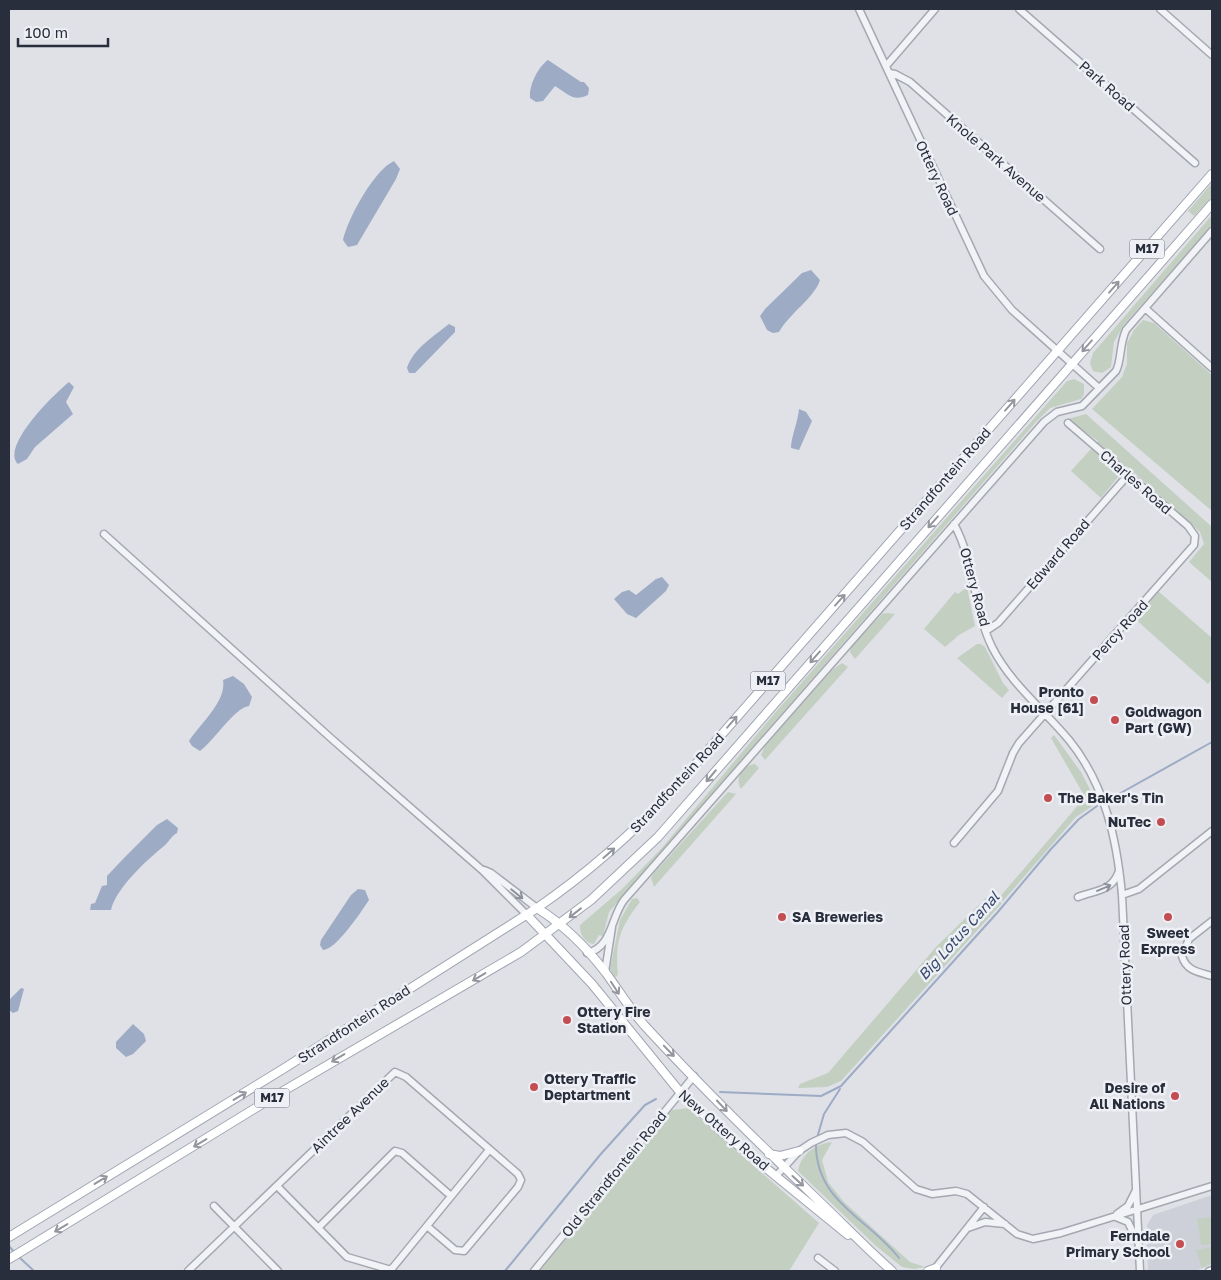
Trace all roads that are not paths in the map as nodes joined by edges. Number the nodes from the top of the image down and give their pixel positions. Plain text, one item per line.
1 (859, 9) edge
2 (935, 9) edge
3 (1019, 9) edge
4 (1160, 9) edge
5 (1212, 55) edge
6 (886, 66) junction
7 (889, 73) junction
8 (1195, 163) dead end
9 (1212, 174) edge
10 (1212, 204) edge
11 (1212, 231) edge
12 (1100, 249) dead end
13 (1145, 308) junction
14 (1057, 350) junction
15 (1071, 363) junction
16 (1212, 368) edge
17 (1100, 388) junction
18 (1068, 423) dead end
19 (1128, 475) junction
20 (954, 524) junction
21 (104, 534) dead end
22 (1194, 545) joint
23 (986, 631) junction
24 (1045, 714) junction
25 (1212, 831) edge
26 (954, 842) dead end
27 (1120, 867) junction
28 (482, 870) junction
29 (1122, 895) junction
30 (1078, 897) dead end
31 (538, 908) junction
32 (527, 915) junction
33 (1212, 921) edge
34 (562, 924) junction
35 (612, 924) junction
36 (546, 935) junction
37 (587, 953) junction
38 (605, 972) junction
39 (1212, 976) edge
40 (694, 1076) junction
41 (680, 1092) junction
42 (488, 1150) junction
43 (799, 1151) junction
44 (769, 1154) junction
45 (783, 1168) junction
46 (776, 1176) junction
47 (277, 1186) junction
48 (1212, 1186) edge
49 (1136, 1190) junction
50 (451, 1196) junction
51 (214, 1206) dead end
52 (984, 1207) junction
53 (1138, 1208) junction
54 (1114, 1217) junction
55 (1006, 1224) junction
56 (235, 1226) junction
57 (427, 1226) junction
58 (319, 1227) junction
59 (968, 1228) junction
60 (12, 1235) edge
61 (857, 1241) junction
62 (1140, 1247) junction
63 (818, 1258) dead end
64 (9, 1259) edge
65 (892, 1270) edge
66 (933, 1270) edge
67 (1212, 1270) edge
68 (188, 1271) edge
69 (278, 1271) edge
70 (390, 1271) edge
71 (534, 1271) edge
72 (835, 1271) edge
73 (1140, 1271) edge
74 (1209, 1271) edge

1 - 6 street, Ottery Road
2 - 6 street
3 - 8 street, Park Road
4 - 5 street
6 - 7 street, Ottery Road
7 - 12 street, Knole Park Avenue
7 - 14 street, Ottery Road
14 -> 9 main road, Strandfontein Road / M17
10 -> 15 main road, Strandfontein Road / M17
11 - 13 street
13 - 16 street
13 - 17 street
14 - 15 street, Ottery Road
31 -> 14 main road, Strandfontein Road / M17
15 - 17 street, Ottery Road
15 -> 34 main road, Strandfontein Road / M17
17 - 20 street
18 - 19 street, Charles Road
19 - 22 street, Charles Road
19 - 23 street, Edward Road
20 - 23 street, Ottery Road
20 - 35 street
21 - 28 street
22 - 24 street, Percy Road
23 - 24 street, Ottery Road
24 - 26 street, Percy Road
24 - 27 street, Ottery Road
25 - 29 street
27 - 29 street, Ottery Road
30 -> 27 street
28 -> 31 street
28 - 32 street
29 - 49 street, Ottery Road
31 - 32 main road, Strandfontein Road / M17
31 - 34 main road, New Ottery Road
32 - 36 main road, New Ottery Road
60 -> 32 main road, Strandfontein Road / M17
33 - 39 street
34 - 36 main road, Strandfontein Road / M17
34 - 37 main road, New Ottery Road
35 - 37 street
35 - 38 street
36 - 41 main road, New Ottery Road
36 -> 64 main road, Strandfontein Road / M17
37 - 38 main road, New Ottery Road
38 -> 40 main road, New Ottery Road
40 - 41 street, Old Strandfontein Road
40 -> 44 main road, New Ottery Road
41 - 46 main road, New Ottery Road
41 - 71 street, Old Strandfontein Road
42 - 47 street, Aintree Avenue
42 - 50 street
42 - 57 street
43 - 44 main road
43 - 45 street
43 - 52 street
44 - 45 main road, New Ottery Road
45 - 46 street
45 -> 61 main road, New Ottery Road
46 - 61 main road, New Ottery Road
47 - 56 street, Aintree Avenue
47 - 58 street
48 - 53 street
49 - 53 street, Ottery Road
49 - 54 street
50 - 57 street
50 - 58 street
51 - 56 street
52 - 55 street
52 - 59 street
53 - 54 street
53 - 62 street, Ottery Road
54 - 55 street
54 - 62 street
55 - 59 street
56 - 68 street, Aintree Avenue
56 - 69 street
57 - 70 street
58 - 70 street
59 - 66 street
61 - 65 main road, New Ottery Road
62 - 73 street, Ottery Road
63 - 72 street
67 - 74 street

